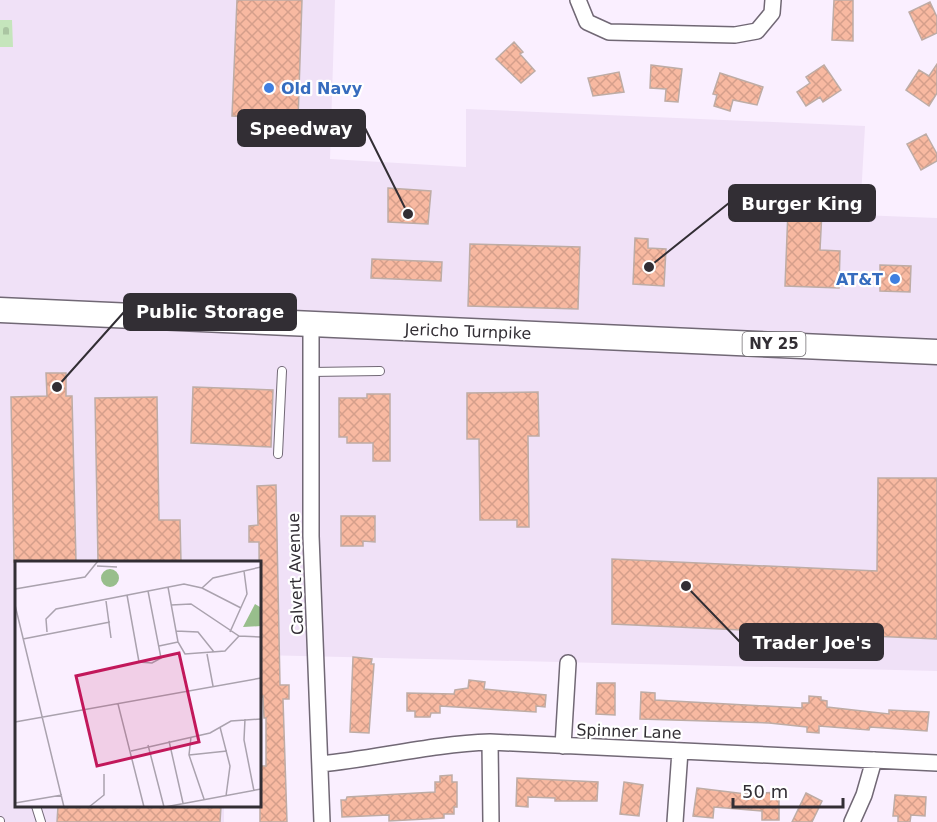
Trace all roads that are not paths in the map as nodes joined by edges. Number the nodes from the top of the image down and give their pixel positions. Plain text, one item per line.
1 (578, 0) edge
2 (773, 0) edge
3 (0, 310) edge
4 (311, 325) junction
5 (937, 352) edge
6 (282, 371) dead end
7 (380, 371) dead end
8 (310, 372) junction
9 (278, 454) dead end
10 (568, 663) dead end
11 (490, 742) junction
12 (563, 746) junction
13 (680, 751) junction
14 (874, 760) junction
15 (937, 763) edge
16 (321, 764) junction
17 (36, 807) edge
18 (41, 822) edge
19 (322, 822) edge
20 (491, 822) edge
21 (675, 822) edge
22 (852, 822) edge

1 - 2 street
3 - 4 main road, Jericho Turnpike / NY 25
4 - 5 main road, Jericho Turnpike / NY 25
4 - 8 street, Calvert Avenue
6 - 9 lane
7 - 8 lane
8 - 16 street, Calvert Avenue
10 - 12 street
11 - 12 street, Spinner Lane
11 - 16 street, Spinner Lane
11 - 20 street
12 - 13 street, Spinner Lane
13 - 14 street, Spinner Lane
13 - 21 street
14 - 15 street, Spinner Lane
14 - 22 street
16 - 19 street, Calvert Avenue
17 - 18 lane

